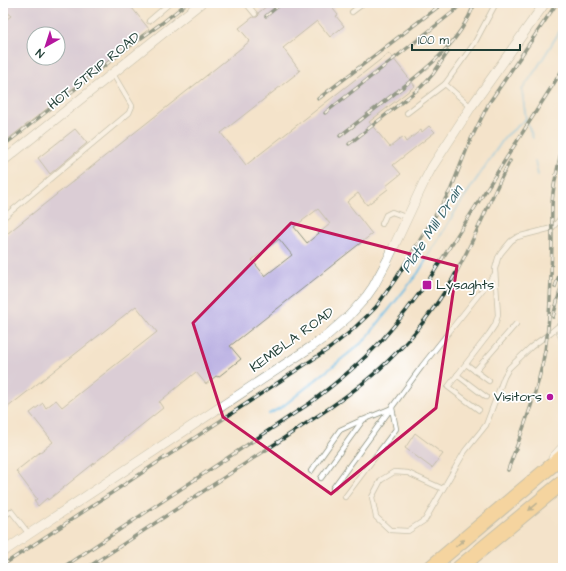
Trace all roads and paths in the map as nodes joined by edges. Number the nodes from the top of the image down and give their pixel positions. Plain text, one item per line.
1 (170, 3) edge
2 (201, 3) edge
3 (246, 3) edge
4 (364, 3) edge
5 (496, 3) edge
6 (545, 3) edge
7 (352, 12) dead end
8 (255, 14) dead end
9 (149, 21) dead end
10 (113, 74) junction
11 (445, 84) junction
12 (471, 108) junction
13 (407, 113) dead end
14 (3, 161) edge
15 (563, 211) edge
16 (3, 218) edge
17 (408, 218) junction
18 (382, 224) dead end
19 (494, 274) junction
20 (563, 322) edge
21 (516, 324) dead end
22 (563, 337) edge
23 (466, 364) junction
24 (475, 371) junction
25 (457, 375) junction
26 (488, 381) dead end
27 (486, 397) dead end
28 (392, 408) junction
29 (479, 410) dead end
30 (363, 420) junction
31 (563, 447) edge
32 (563, 456) edge
33 (310, 471) dead end
34 (321, 478) dead end
35 (563, 482) edge
36 (531, 483) junction
37 (332, 488) dead end
38 (443, 489) junction
39 (345, 497) dead end
40 (3, 517) edge
41 (29, 534) junction
42 (3, 552) edge
43 (430, 568) edge
44 (459, 568) edge

1 - 9 lane
2 - 10 street, HOT STRIP ROAD
3 - 8 lane
4 - 7 lane
5 - 11 lane
6 - 12 street, KEMBLA ROAD
10 - 14 street, HOT STRIP ROAD
10 - 16 lane
11 - 12 lane
11 - 13 lane
12 - 17 street, KEMBLA ROAD
15 - 19 lane
17 - 18 lane
17 - 41 street, KEMBLA ROAD
19 - 23 lane
19 - 28 lane
20 - 22 street
20 - 38 lane
21 - 24 lane
23 - 24 lane
23 - 25 lane
24 - 26 lane
25 - 27 lane
25 - 29 lane
28 - 30 lane
28 - 37 lane
28 - 39 lane
30 - 33 lane
30 - 34 lane
31 - 36 street
32 - 36 main road
35 -> 44 main road
43 -> 36 main road
38 - 38 lane
40 - 41 lane
41 - 42 street, KEMBLA ROAD

